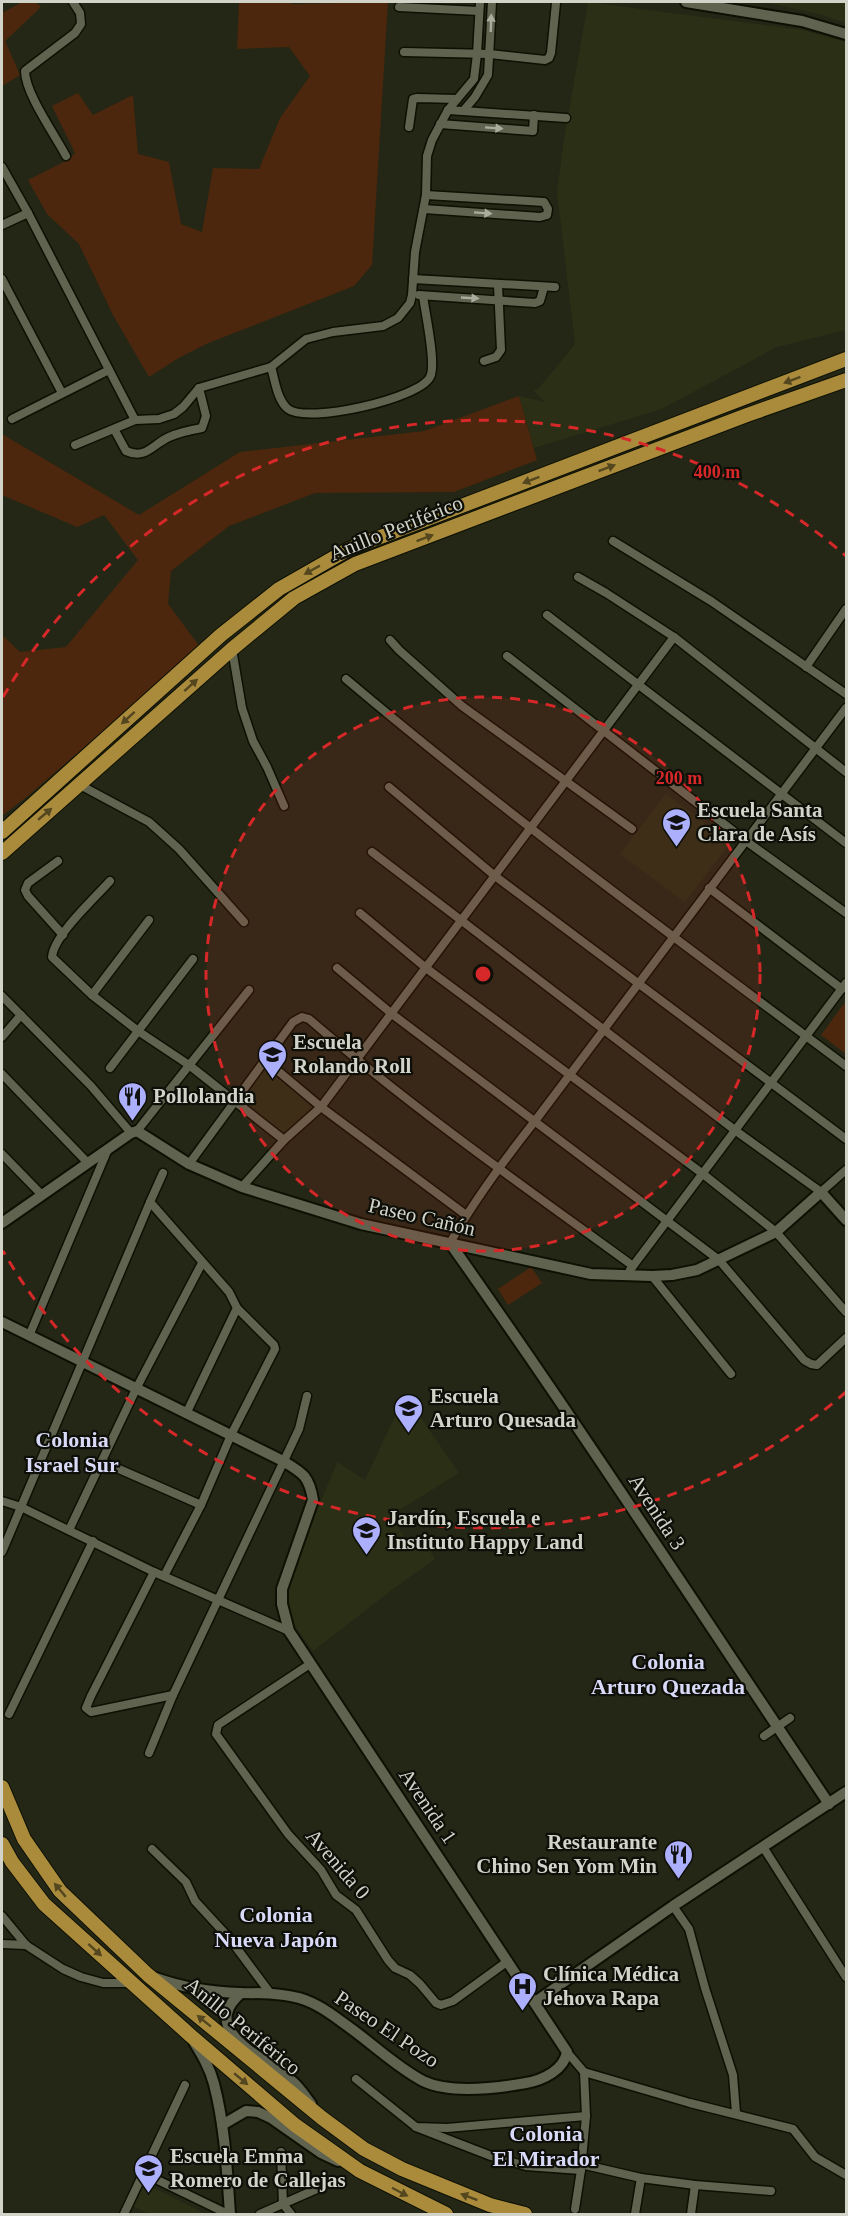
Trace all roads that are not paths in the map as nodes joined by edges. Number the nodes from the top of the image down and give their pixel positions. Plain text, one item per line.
1 (73, 2) edge
2 (492, 2) edge
3 (686, 2) edge
4 (556, 3) dead end
5 (479, 6) edge
6 (399, 7) dead end
7 (846, 34) edge
8 (404, 52) dead end
9 (477, 54) junction
10 (490, 54) junction
11 (457, 99) junction
12 (448, 110) junction
13 (464, 110) junction
14 (534, 115) junction
15 (566, 118) dead end
16 (440, 124) junction
17 (409, 127) dead end
18 (66, 156) dead end
19 (2, 166) edge
20 (426, 195) junction
21 (424, 209) junction
22 (28, 213) junction
23 (2, 225) edge
24 (2, 279) edge
25 (413, 279) junction
26 (498, 285) junction
27 (544, 287) junction
28 (555, 287) dead end
29 (412, 295) junction
30 (423, 296) junction
31 (497, 300) junction
32 (846, 359) edge
33 (484, 361) dead end
34 (271, 367) junction
35 (109, 369) junction
36 (846, 380) edge
37 (200, 388) junction
38 (62, 393) junction
39 (12, 419) dead end
40 (135, 420) junction
41 (114, 429) junction
42 (75, 445) dead end
43 (613, 541) dead end
44 (578, 578) dead end
45 (846, 609) edge
46 (547, 615) dead end
47 (674, 637) junction
48 (390, 640) dead end
49 (231, 649) junction
50 (507, 656) dead end
51 (806, 667) junction
52 (346, 679) dead end
53 (638, 686) junction
54 (846, 694) edge
55 (846, 708) edge
56 (604, 731) junction
57 (816, 748) junction
58 (846, 772) edge
59 (567, 782) junction
60 (80, 785) junction
61 (389, 787) dead end
62 (782, 793) junction
63 (284, 806) dead end
64 (532, 828) junction
65 (632, 829) dead end
66 (2, 832) edge
67 (746, 841) junction
68 (846, 843) edge
69 (372, 852) dead end
70 (2, 853) edge
71 (58, 861) dead end
72 (495, 876) junction
73 (110, 882) dead end
74 (709, 888) junction
75 (846, 913) edge
76 (360, 914) dead end
77 (149, 920) dead end
78 (244, 922) dead end
79 (461, 922) junction
80 (63, 935) junction
81 (673, 937) junction
82 (193, 959) dead end
83 (337, 968) dead end
84 (426, 968) junction
85 (638, 983) junction
86 (844, 986) edge
87 (249, 990) dead end
88 (92, 995) junction
89 (2, 996) edge
90 (392, 1014) junction
91 (21, 1015) junction
92 (138, 1030) junction
93 (604, 1030) junction
94 (807, 1036) junction
95 (2, 1037) edge
96 (265, 1060) junction
97 (357, 1060) junction
98 (189, 1065) junction
99 (846, 1065) edge
100 (110, 1068) dead end
101 (2, 1074) edge
102 (569, 1074) junction
103 (771, 1084) junction
104 (234, 1101) junction
105 (321, 1107) junction
106 (536, 1121) junction
107 (736, 1131) junction
108 (134, 1132) junction
109 (846, 1139) edge
110 (284, 1140) junction
111 (109, 1148) junction
112 (2, 1154) edge
113 (87, 1162) junction
114 (189, 1164) junction
115 (498, 1168) junction
116 (846, 1170) edge
117 (163, 1173) dead end
118 (703, 1174) junction
119 (242, 1187) junction
120 (821, 1192) junction
121 (41, 1194) junction
122 (150, 1202) junction
123 (466, 1215) junction
124 (668, 1220) junction
125 (846, 1220) edge
126 (2, 1223) edge
127 (776, 1232) junction
128 (450, 1243) junction
129 (719, 1260) junction
130 (202, 1263) junction
131 (630, 1271) junction
132 (652, 1276) junction
133 (237, 1308) junction
134 (846, 1312) edge
135 (2, 1322) edge
136 (29, 1336) junction
137 (846, 1338) edge
138 (81, 1362) junction
139 (731, 1374) dead end
140 (136, 1389) junction
141 (307, 1396) dead end
142 (186, 1414) junction
143 (231, 1435) junction
144 (283, 1461) junction
145 (103, 1462) junction
146 (2, 1501) edge
147 (201, 1505) junction
148 (21, 1507) junction
149 (69, 1530) junction
150 (93, 1541) junction
151 (2, 1552) edge
152 (154, 1572) junction
153 (164, 1576) junction
154 (218, 1599) junction
155 (289, 1631) junction
156 (310, 1664) junction
157 (173, 1695) junction
158 (9, 1714) dead end
159 (790, 1718) dead end
160 (777, 1727) junction
161 (764, 1737) dead end
162 (150, 1753) dead end
163 (2, 1787) edge
164 (846, 1792) edge
165 (829, 1804) junction
166 (2, 1844) edge
167 (763, 1847) junction
168 (152, 1849) dead end
169 (673, 1906) junction
170 (2, 1916) edge
171 (2, 1944) edge
172 (26, 1945) junction
173 (508, 1961) junction
174 (148, 1975) junction
175 (846, 1977) edge
176 (131, 1983) junction
177 (241, 1993) junction
178 (270, 1993) junction
179 (535, 2002) junction
180 (191, 2036) junction
181 (567, 2052) junction
182 (584, 2072) junction
183 (356, 2079) dead end
184 (185, 2085) dead end
185 (736, 2113) junction
186 (586, 2116) junction
187 (322, 2118) junction
188 (222, 2125) junction
189 (416, 2127) junction
190 (281, 2152) dead end
191 (581, 2167) junction
192 (360, 2171) junction
193 (143, 2173) junction
194 (846, 2175) edge
195 (641, 2178) junction
196 (695, 2185) junction
197 (319, 2188) dead end
198 (771, 2191) dead end
199 (283, 2204) junction
200 (575, 2209) dead end
201 (124, 2214) edge
202 (229, 2214) edge
203 (260, 2214) edge
204 (291, 2214) edge
205 (446, 2214) edge
206 (525, 2214) edge
207 (635, 2214) edge
208 (691, 2214) edge

1 - 18 street
10 -> 2 street
3 - 7 street
4 - 10 street
5 - 6 street
5 - 9 street
8 - 9 street
9 - 10 street
9 - 11 street
10 - 13 street
11 - 12 street
11 - 17 street
12 - 13 street
12 - 16 street
13 - 14 street
14 - 15 street
16 -> 14 street
16 - 20 street
19 - 22 street
20 - 21 street
21 -> 20 street
21 - 25 street
22 - 23 street
22 - 35 street
24 - 38 street
25 - 26 street
25 - 29 street
26 - 27 street
26 - 31 street
27 - 28 street
27 - 31 street
29 - 30 street
29 - 34 street
30 -> 31 street
30 - 34 street
31 - 33 street
32 -> 66 highway, Anillo Periférico
34 - 37 street
35 - 38 street
35 - 40 street
49 -> 36 highway, Anillo Periférico
37 - 40 street
37 - 41 street
38 - 39 street
40 - 41 street
41 - 42 street
43 - 51 street
44 - 47 street
45 - 51 street
46 - 53 street
47 - 53 street
47 - 57 street
48 - 59 street
60 -> 49 highway, Anillo Periférico
49 - 63 street
50 - 56 street
51 - 54 street
52 - 64 street
53 - 56 street
53 - 62 street
55 - 57 street
56 - 59 street
56 - 67 street
57 - 58 street
57 - 62 street
59 - 64 street
59 - 65 street
70 -> 60 highway, Anillo Periférico
60 - 78 street
61 - 72 street
62 - 67 street
62 - 68 street
64 - 72 street
64 - 81 street
67 - 74 street
67 - 75 street
69 - 79 street
71 - 80 street
72 - 79 street
72 - 85 street
73 - 80 street
74 - 81 street
74 - 86 street
76 - 84 street
77 - 88 street
79 - 84 street
79 - 93 street
80 - 88 street
81 - 85 street
81 - 94 street
82 - 92 street
83 - 90 street
84 - 90 street
84 - 102 street
85 - 93 street
85 - 103 street
86 - 94 street
87 - 98 street
88 - 92 street
89 - 91 street
90 - 97 street
90 - 106 street
91 - 95 street
91 - 108 street
92 - 98 street
92 - 100 street
93 - 102 street
93 - 107 street
94 - 99 street
94 - 103 street
96 - 97 street
96 - 104 street
96 - 105 street
97 - 105 street
97 - 115 street
98 - 104 street
98 - 108 street
101 - 113 street
102 - 106 street
102 - 118 street
103 - 107 street
103 - 109 street
104 - 110 street
104 - 114 street
105 - 110 street
105 - 123 street
106 - 115 street
106 - 124 street
107 - 118 street
107 - 120 street
108 - 111 street
108 - 114 street, Paseo Cañón
110 - 119 street
111 - 113 street
111 - 136 street
112 - 121 street
113 - 121 street
114 - 119 street, Paseo Cañón
115 - 123 street
115 - 131 street
116 - 120 street, Paseo Cañón
117 - 122 street
118 - 124 street
118 - 127 street
119 - 128 street, Paseo Cañón
120 - 125 street
120 - 127 street, Paseo Cañón
121 - 126 street
122 - 130 street
122 - 138 street
123 - 128 street
124 - 129 street
124 - 131 street
127 - 129 street, Paseo Cañón
127 - 134 street
128 - 131 street, Paseo Cañón
128 - 160 street, Avenida 3
129 - 132 street, Paseo Cañón
129 - 137 street
130 - 133 street
130 - 140 street
131 - 132 street, Paseo Cañón
132 - 139 street
133 - 142 street
133 - 143 street
135 - 136 street, Avenida 1
136 - 138 street, Avenida 1
138 - 140 street, Avenida 1
138 - 148 street
140 - 142 street, Avenida 1
140 - 145 street
141 - 144 street
142 - 143 street, Avenida 1
143 - 144 street, Avenida 1
143 - 147 street
144 - 154 street
144 - 155 street, Avenida 1
145 - 147 street
145 - 149 street
146 - 148 street
147 - 153 street
148 - 149 street
148 - 151 street
149 - 150 street
150 - 152 street
150 - 158 street
152 - 153 street
152 - 157 street
153 - 154 street
154 - 155 street
154 - 157 street
155 - 156 street, Avenida 1
156 - 173 street, Avenida 1
156 - 173 street, Avenida 0
157 - 162 street
159 - 160 street
160 - 161 street
160 - 165 street, Avenida 3
174 -> 163 highway, Anillo Periférico
164 - 165 street
165 - 167 street
166 -> 176 highway, Anillo Periférico
167 - 169 street
167 - 175 street
168 - 178 street
169 - 179 street
169 - 185 street
170 - 172 street
171 - 172 street
172 - 176 street
173 - 179 street, Avenida 1
174 - 177 street, Paseo El Pozo
187 -> 174 highway, Anillo Periférico
176 - 180 highway, Anillo Periférico
177 - 178 street, Paseo El Pozo
177 - 187 street
178 - 181 street, Paseo El Pozo
179 - 181 street
180 - 188 street
180 -> 192 highway, Anillo Periférico
181 - 182 street
182 - 185 street
182 - 186 street
183 - 189 street
184 - 193 street
185 - 194 street
186 - 189 street
186 - 191 street
206 -> 187 highway, Anillo Periférico
188 - 192 street
188 - 202 street
189 - 191 street
190 - 199 street
191 - 195 street
191 - 200 street
192 -> 205 highway, Anillo Periférico
193 - 201 street
193 - 202 street
195 - 196 street
195 - 207 street
196 - 198 street
196 - 208 street
197 - 199 street
199 - 203 street
199 - 204 street

